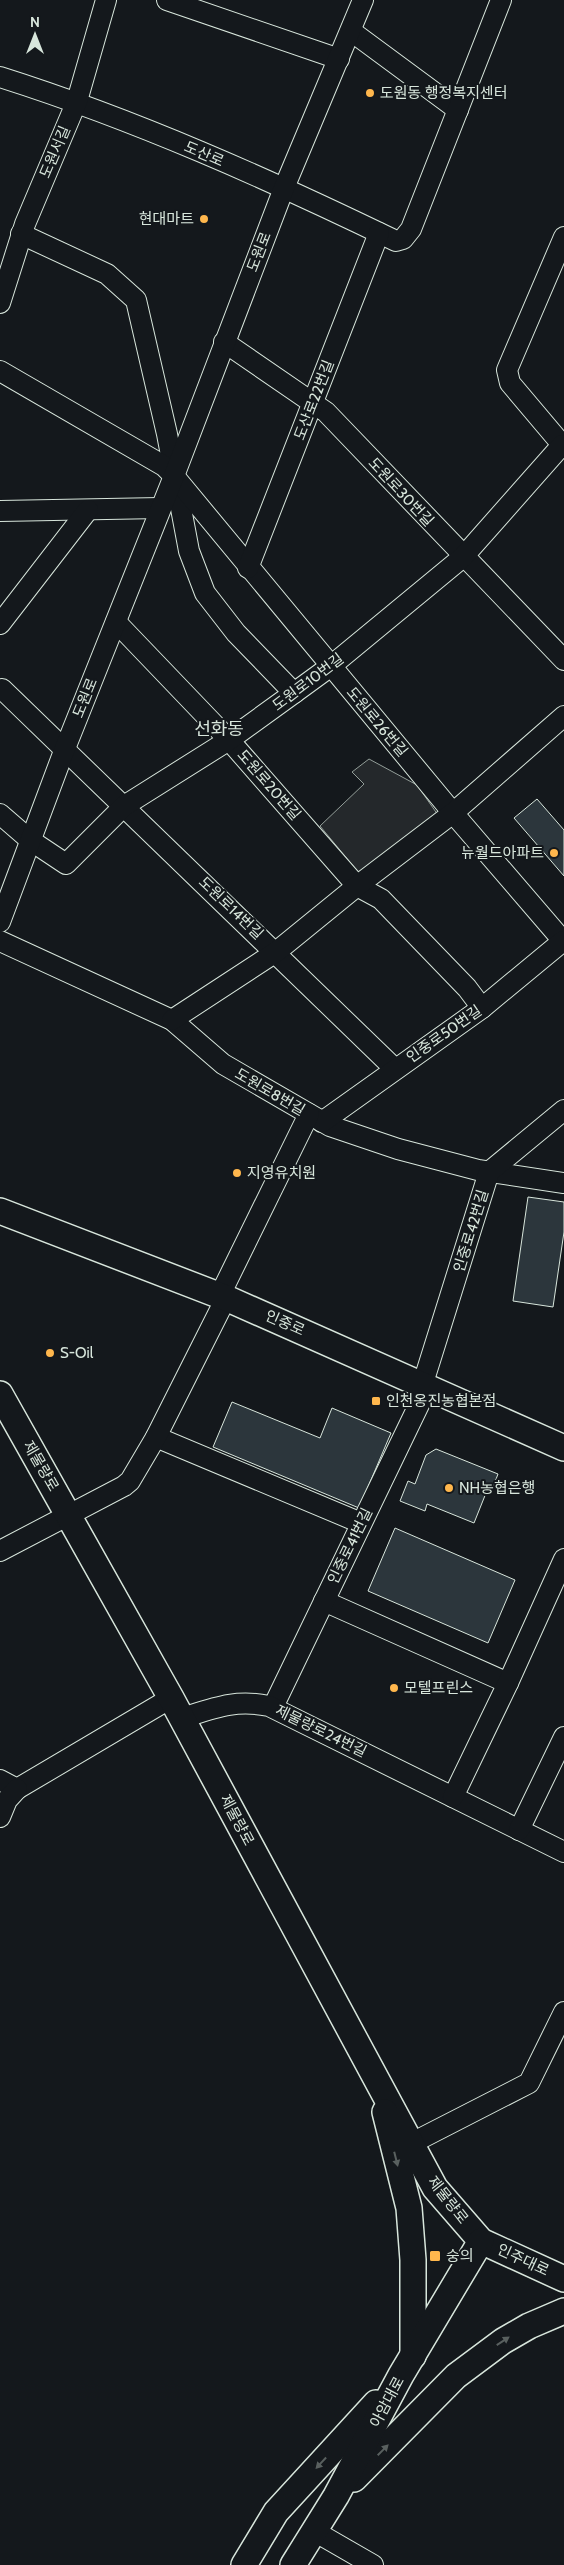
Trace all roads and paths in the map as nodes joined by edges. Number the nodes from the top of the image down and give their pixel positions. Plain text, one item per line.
1 (106, 0) edge
2 (167, 0) edge
3 (363, 0) edge
4 (502, 0) edge
5 (351, 31) junction
6 (339, 59) junction
7 (0, 77) edge
8 (77, 101) junction
9 (458, 110) junction
10 (284, 188) junction
11 (379, 233) junction
12 (21, 234) junction
13 (564, 237) edge
14 (0, 303) edge
15 (224, 342) junction
16 (0, 371) edge
17 (313, 402) junction
18 (563, 446) edge
19 (174, 476) junction
20 (160, 508) junction
21 (88, 510) junction
22 (0, 511) edge
23 (463, 557) junction
24 (248, 568) junction
25 (116, 622) junction
26 (0, 624) edge
27 (564, 660) edge
28 (331, 666) junction
29 (2, 689) dead end
30 (294, 693) junction
31 (564, 716) edge
32 (229, 740) junction
33 (64, 751) junction
34 (124, 806) junction
35 (453, 813) junction
36 (0, 814) edge
37 (30, 840) junction
38 (356, 886) junction
39 (0, 922) edge
40 (0, 941) edge
41 (564, 941) edge
42 (276, 952) junction
43 (482, 1008) junction
44 (172, 1020) junction
45 (395, 1069) junction
46 (564, 1110) edge
47 (316, 1118) junction
48 (489, 1172) junction
49 (564, 1183) edge
50 (0, 1194) edge
51 (0, 1211) edge
52 (27, 1220) junction
53 (0, 1229) edge
54 (223, 1296) junction
55 (425, 1385) junction
56 (0, 1394) edge
57 (156, 1437) junction
58 (564, 1448) edge
59 (70, 1515) junction
60 (361, 1523) junction
61 (0, 1551) edge
62 (564, 1559) edge
63 (324, 1601) junction
64 (508, 1683) junction
65 (273, 1707) junction
66 (176, 1708) junction
67 (564, 1736) edge
68 (9, 1784) edge
69 (454, 1797) junction
70 (0, 1817) edge
71 (519, 1830) junction
72 (564, 1852) edge
73 (564, 2012) edge
74 (376, 2078) junction
75 (412, 2142) junction
76 (482, 2241) junction
77 (564, 2279) edge
78 (564, 2311) edge
79 (407, 2366) junction
80 (336, 2496) junction
81 (314, 2531) junction
82 (244, 2565) edge
83 (294, 2565) edge
84 (373, 2565) edge

1 - 8 street, 도원서길
2 - 6 street
3 - 5 street, 도원로
4 - 9 street
5 - 6 street, 도원로
5 - 9 street
6 - 10 street, 도원로
7 - 8 street, 도산로
8 - 10 street, 도산로
8 - 12 street, 도원서길
9 - 11 street, 도산로
10 - 11 street, 도산로
10 - 15 street, 도원로
11 - 17 street, 도산로22번길
12 - 14 street, 도원서길
12 - 19 street
13 - 18 street
15 - 17 street, 도원로30번길
15 - 19 street, 도원로
16 - 19 street, 도원로26번길
17 - 23 street, 도원로30번길
17 - 24 street, 도산로22번길
18 - 23 street, 도원로10번길
19 - 20 street, 도원로
19 - 24 street, 도원로26번길
19 - 30 street
20 - 21 street
20 - 25 street, 도원로
21 - 22 street
21 - 26 street
23 - 27 street, 도원로30번길
23 - 28 street, 도원로10번길
24 - 28 street, 도원로26번길
25 - 32 street, 도원로20번길
25 - 33 street, 도원로
28 - 30 street, 도원로10번길
28 - 35 street, 도원로26번길
29 - 33 street, 도원로14번길
30 - 32 street, 도원로10번길
31 - 35 street
32 - 34 street, 도원로10번길
32 - 38 street, 도원로20번길
33 - 34 street, 도원로14번길
33 - 37 street, 도원로
34 - 37 street, 도원로10번길
34 - 42 street, 도원로14번길
35 - 38 street
35 - 41 street, 도원로26번길
36 - 37 street
37 - 39 street, 도원로
38 - 42 street
38 - 43 street
40 - 44 street, 도원로8번길
41 - 43 street, 인중로50번길
42 - 44 street
42 - 45 street, 도원로14번길
43 - 45 street, 인중로50번길
44 - 47 street, 도원로8번길
45 - 47 street, 인중로50번길
46 - 48 street, 인중로42번길
47 - 48 street, 도원로8번길
47 - 54 street, 인중로50번길
48 - 49 street, 도원로8번길
48 - 55 street, 인중로42번길
50 - 52 main road
51 - 52 main road, 인중로
52 - 53 main road
52 - 54 main road, 인중로
54 - 55 main road, 인중로
54 - 57 street, 인중로50번길
55 - 58 main road, 인중로
55 - 60 street, 인중로41번길
56 - 59 main road, 제물량로
57 - 59 street, 인중로50번길
57 - 60 street
59 - 61 street, 인중로50번길
59 - 66 main road, 제물량로
60 - 63 street, 인중로41번길
62 - 64 street
63 - 64 street
63 - 65 street, 인중로41번길
64 - 69 street
65 - 66 street, 제물량로24번길
65 - 69 street, 제물량로24번길
66 - 68 street, 제물량로24번길
66 - 74 main road, 제물량로
67 - 71 street
68 - 70 street
69 - 71 street, 제물량로24번길
71 - 72 street, 제물량로24번길
73 - 75 street
74 - 75 main road, 제물량로
74 -> 79 main road
75 - 76 main road, 제물량로
76 - 77 main road, 인주대로
76 - 79 main road, 아암대로
80 -> 78 main road
79 - 80 main road, 아암대로
79 -> 82 main road
80 - 81 main road, 아암대로
81 - 83 main road, 아암대로
81 - 84 street

